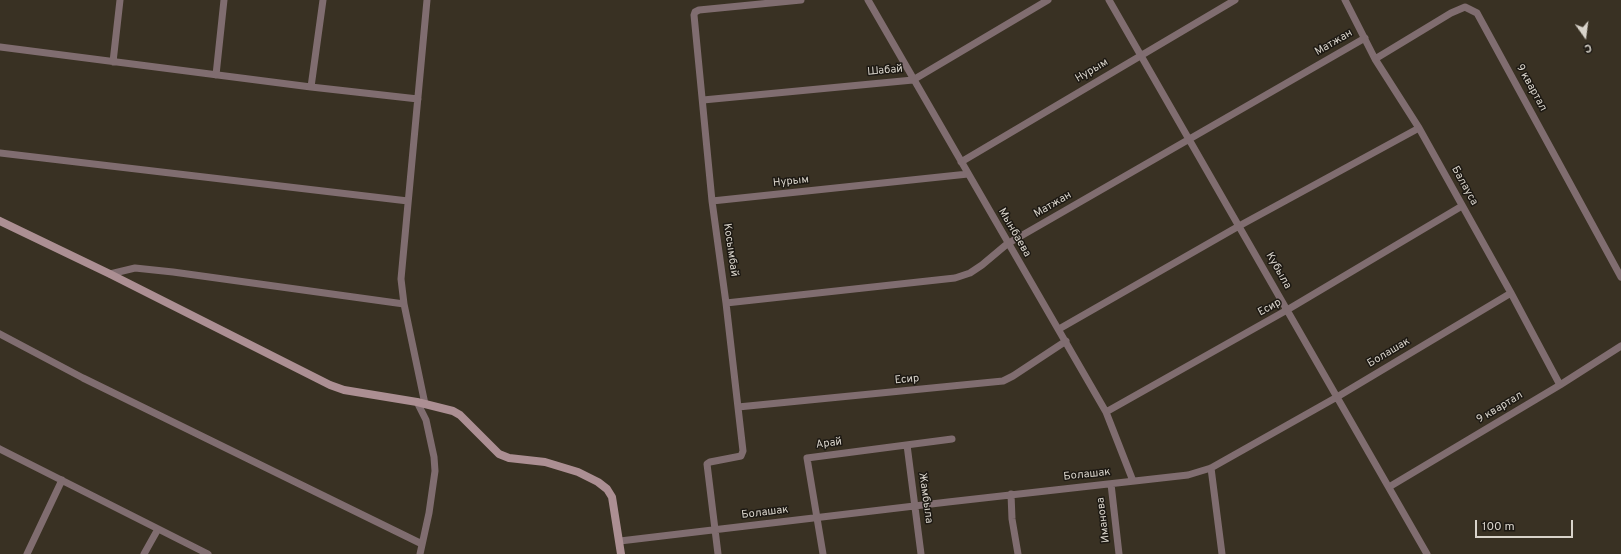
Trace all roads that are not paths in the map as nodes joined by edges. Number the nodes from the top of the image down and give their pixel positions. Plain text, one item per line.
1 (120, 0) edge
2 (224, 0) edge
3 (324, 0) edge
4 (427, 0) edge
5 (801, 0) edge
6 (868, 0) edge
7 (1048, 0) edge
8 (1109, 0) edge
9 (1235, 0) edge
10 (1344, 0) edge
11 (1365, 38) junction
12 (0, 48) edge
13 (1141, 54) junction
14 (1375, 59) junction
15 (113, 62) junction
16 (216, 75) junction
17 (913, 80) junction
18 (311, 87) junction
19 (418, 99) junction
20 (703, 100) junction
21 (1419, 128) junction
22 (1190, 139) junction
23 (0, 153) edge
24 (960, 162) junction
25 (968, 174) junction
26 (408, 201) junction
27 (712, 201) junction
28 (1462, 206) junction
29 (0, 221) edge
30 (1239, 226) junction
31 (1007, 244) junction
32 (110, 274) junction
33 (1621, 277) edge
34 (1511, 293) junction
35 (726, 303) junction
36 (404, 304) junction
37 (1288, 310) junction
38 (1059, 329) junction
39 (0, 334) edge
40 (1066, 341) junction
41 (1621, 346) edge
42 (1560, 385) junction
43 (1337, 397) junction
44 (421, 403) junction
45 (738, 407) junction
46 (1106, 412) junction
47 (952, 439) dead end
48 (907, 445) junction
49 (0, 449) edge
50 (1211, 468) junction
51 (62, 480) junction
52 (1133, 481) junction
53 (1111, 484) junction
54 (1390, 487) junction
55 (1011, 494) junction
56 (915, 506) junction
57 (817, 518) junction
58 (158, 529) junction
59 (714, 530) junction
60 (620, 541) junction
61 (422, 544) junction
62 (27, 554) edge
63 (144, 554) edge
64 (208, 554) edge
65 (420, 554) edge
66 (621, 554) edge
67 (718, 554) edge
68 (823, 554) edge
69 (921, 554) edge
70 (1018, 554) edge
71 (1119, 554) edge
72 (1222, 554) edge
73 (1427, 554) edge

1 - 15 street
2 - 16 street
3 - 18 street
4 - 19 street
5 - 20 street, Косымбай
6 - 17 street, Мынбаева
7 - 17 street, Шабай
8 - 13 street, Кубыла
9 - 13 street, Нурым
10 - 11 street, Балауса
11 - 14 street, Балауса
11 - 22 street, Матжан
12 - 15 street
13 - 22 street, Кубыла
13 - 24 street, Нурым
14 - 21 street, Балауса
14 - 33 street, 9 квартал
15 - 16 street
16 - 18 street
17 - 20 street, Шабай
17 - 24 street, Мынбаева
18 - 19 street
19 - 26 street
20 - 27 street, Косымбай
21 - 28 street, Балауса
21 - 30 street
22 - 30 street, Кубыла
22 - 31 street, Матжан
23 - 26 street
24 - 25 street, Мынбаева
25 - 27 street, Нурым
25 - 31 street, Мынбаева
26 - 36 street
27 - 35 street, Косымбай
28 - 34 street, Балауса
28 - 37 street, Есир
29 - 32 street
30 - 37 street, Кубыла
30 - 38 street
31 - 35 street, Матжан
31 - 38 street, Мынбаева
32 - 36 street
32 - 44 street
34 - 42 street, Балауса
34 - 43 street, Болашак
35 - 45 street, Косымбай
36 - 44 street
37 - 43 street, Кубыла
37 - 46 street, Есир
38 - 40 street, Мынбаева
39 - 61 street
40 - 45 street, Есир
40 - 46 street, Мынбаева
41 - 42 street, 9 квартал
42 - 54 street, 9 квартал
43 - 50 street, Болашак
43 - 54 street, Кубыла
44 - 60 street
44 - 61 street
45 - 59 street, Косымбай
46 - 52 street, Мынбаева
47 - 48 street, Арай
48 - 56 street, Жамбыла
48 - 57 street, Арай
49 - 51 street
50 - 52 street, Болашак
50 - 72 street
51 - 58 street
51 - 62 street
52 - 53 street, Болашак
53 - 55 street, Болашак
53 - 71 street, Иманова
54 - 73 street, Кубыла
55 - 56 street, Болашак
55 - 70 street
56 - 57 street, Болашак
56 - 69 street, Жамбыла
57 - 59 street, Болашак
57 - 68 street, Арай
58 - 63 street
58 - 64 street
59 - 60 street, Болашак
59 - 67 street
60 - 66 street
61 - 65 street

